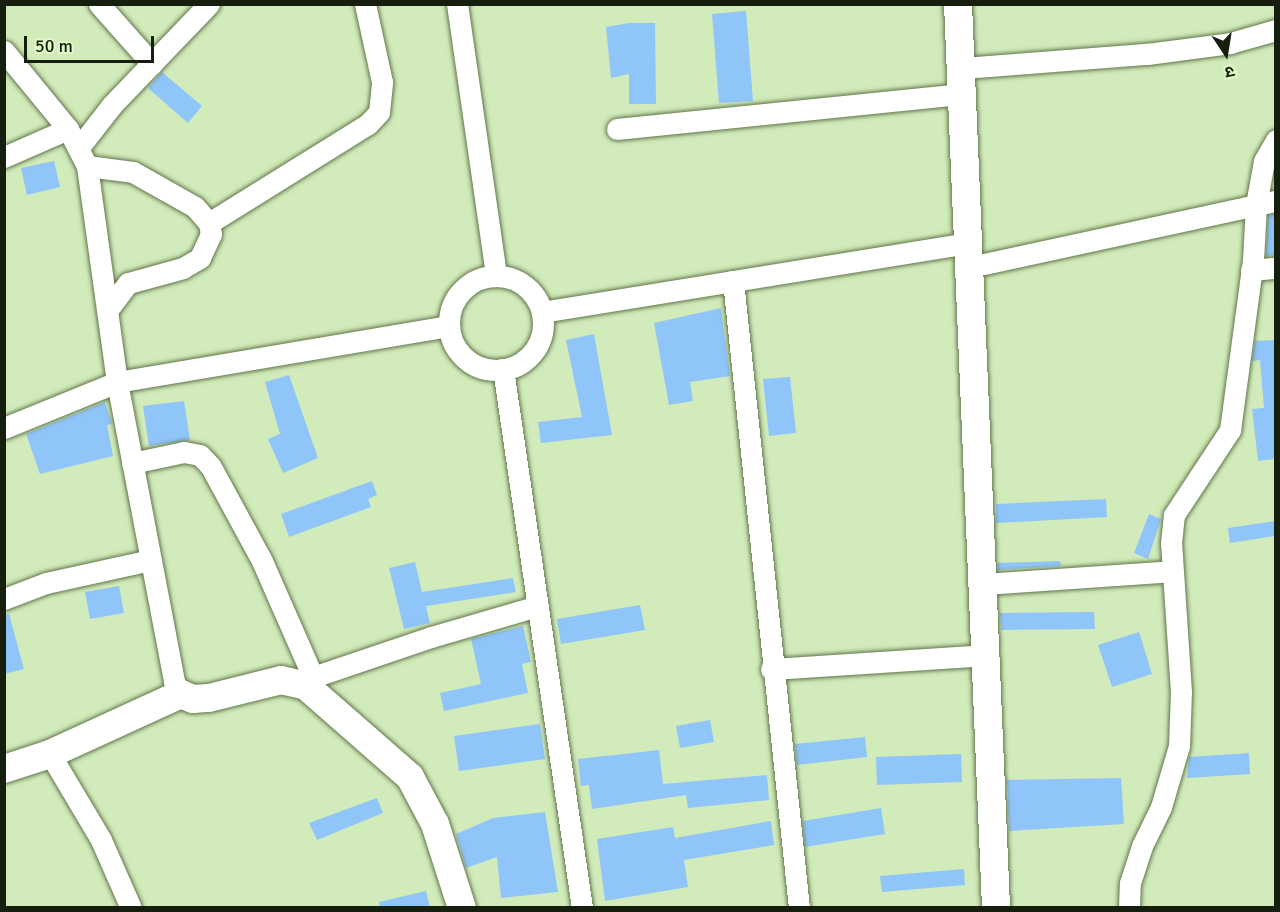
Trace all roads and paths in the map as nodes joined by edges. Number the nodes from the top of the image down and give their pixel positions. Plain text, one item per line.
1 (99, 4) edge
2 (209, 4) edge
3 (365, 4) edge
4 (457, 4) edge
5 (958, 4) edge
6 (1275, 30) edge
7 (4, 51) edge
8 (152, 64) junction
9 (963, 81) junction
10 (616, 129) dead end
11 (74, 137) junction
12 (1275, 140) edge
13 (4, 157) edge
14 (87, 166) junction
15 (1266, 203) edge
16 (209, 223) junction
17 (969, 255) junction
18 (1275, 268) edge
19 (1251, 270) junction
20 (496, 276) junction
21 (733, 281) junction
22 (108, 310) junction
23 (542, 312) junction
24 (449, 326) junction
25 (503, 369) junction
26 (117, 382) junction
27 (4, 428) edge
28 (132, 464) junction
29 (151, 560) junction
30 (1172, 571) junction
31 (983, 584) junction
32 (4, 599) edge
33 (538, 606) junction
34 (985, 655) junction
35 (771, 669) junction
36 (309, 682) junction
37 (181, 694) junction
38 (50, 754) junction
39 (4, 768) edge
40 (131, 908) edge
41 (462, 908) edge
42 (582, 908) edge
43 (799, 908) edge
44 (996, 908) edge
45 (1129, 908) edge

1 - 8 street
2 - 8 street
3 - 16 street
4 - 20 street
5 - 9 main road
6 - 9 street
7 - 11 street
8 - 11 street
9 - 10 street
9 - 17 main road
11 - 13 street
11 - 14 street
12 - 15 street
14 - 16 street
14 - 22 street
15 - 17 street
15 - 19 street
16 - 22 street
17 - 21 street
17 - 31 main road
18 - 19 street
19 - 30 street
20 - 23 street
20 - 24 street
21 - 23 street
21 - 35 street
22 - 26 street
23 - 25 street
24 - 25 street
24 - 26 street
25 - 33 street
26 - 27 street
26 - 28 street
28 - 29 street
28 - 36 street
29 - 32 street
29 - 37 street
30 - 31 street
30 - 45 street
31 - 34 main road
33 - 36 street
33 - 42 street
34 - 35 street
34 - 44 main road
35 - 43 street
36 - 37 main road
36 - 41 main road
37 - 38 main road
38 - 39 main road
38 - 40 street

